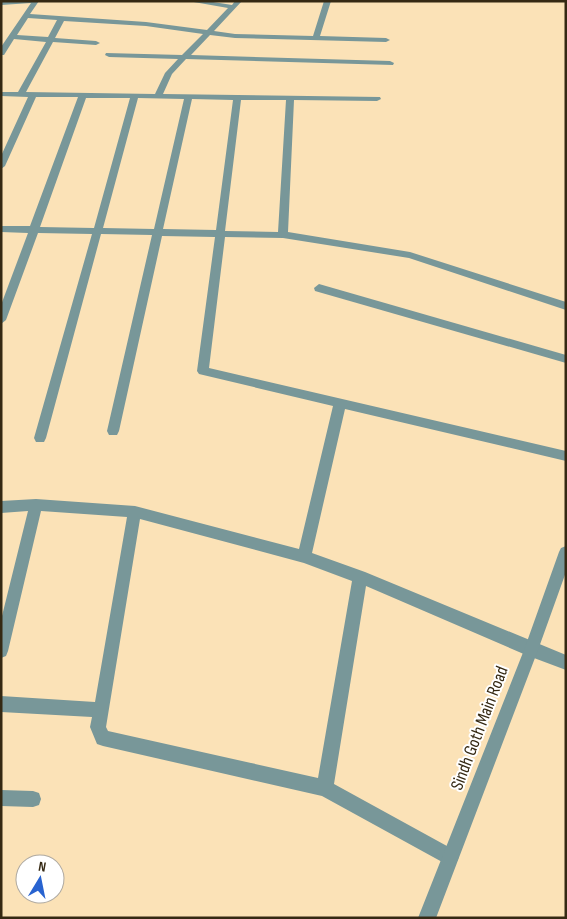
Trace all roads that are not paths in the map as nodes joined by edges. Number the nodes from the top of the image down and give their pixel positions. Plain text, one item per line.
1 (191, 1) edge
2 (328, 1) edge
3 (36, 2) edge
4 (1, 3) edge
5 (236, 4) edge
6 (27, 16) junction
7 (62, 18) junction
8 (208, 32) junction
9 (12, 37) junction
10 (316, 38) junction
11 (50, 40) junction
12 (386, 40) dead end
13 (96, 43) dead end
14 (1, 53) edge
15 (109, 55) dead end
16 (184, 58) junction
17 (390, 63) dead end
18 (1, 94) edge
19 (21, 94) junction
20 (33, 94) junction
21 (83, 95) junction
22 (135, 96) junction
23 (158, 96) junction
24 (188, 97) junction
25 (237, 97) junction
26 (290, 98) junction
27 (377, 99) dead end
28 (1, 166) edge
29 (1, 229) edge
30 (34, 230) junction
31 (158, 231) junction
32 (98, 232) junction
33 (221, 234) junction
34 (283, 234) junction
35 (319, 288) dead end
36 (566, 306) edge
37 (1, 320) edge
38 (566, 359) edge
39 (340, 403) junction
40 (114, 431) dead end
41 (40, 438) dead end
42 (566, 456) edge
43 (36, 505) junction
44 (1, 507) edge
45 (134, 512) junction
46 (566, 552) edge
47 (304, 557) junction
48 (360, 577) junction
49 (531, 650) junction
50 (1, 651) edge
51 (566, 662) edge
52 (1, 704) edge
53 (102, 710) junction
54 (325, 788) junction
55 (1, 798) edge
56 (33, 799) dead end
57 (450, 857) junction
58 (428, 918) edge

1 - 5 street
2 - 10 street
3 - 4 street
3 - 6 street
5 - 8 street
6 - 7 street
6 - 9 street
7 - 8 street
7 - 11 street
8 - 10 street
8 - 16 street
9 - 11 street
9 - 14 street
10 - 12 street
11 - 13 street
11 - 19 street
15 - 16 street
16 - 17 street
16 - 23 street
18 - 19 street
19 - 20 street
20 - 21 street
20 - 28 street
21 - 22 street
21 - 30 street
22 - 23 street
22 - 32 street
23 - 24 street
24 - 25 street
24 - 31 street
25 - 26 street
25 - 33 street
26 - 27 street
26 - 34 street
29 - 30 street
30 - 32 street
30 - 37 street
31 - 32 street
31 - 33 street
31 - 40 street
32 - 41 street
33 - 34 street
33 - 39 street
34 - 36 street
35 - 38 street
39 - 42 street
39 - 47 street
43 - 44 street
43 - 45 street
43 - 50 street
45 - 47 street
45 - 53 street
46 - 49 street, Sindh Goth Main Road
47 - 48 street
48 - 49 street
48 - 54 street
49 - 51 street
49 - 57 street, Sindh Goth Main Road
52 - 53 street
53 - 54 street
54 - 57 street
55 - 56 street
57 - 58 street, Sindh Goth Main Road

